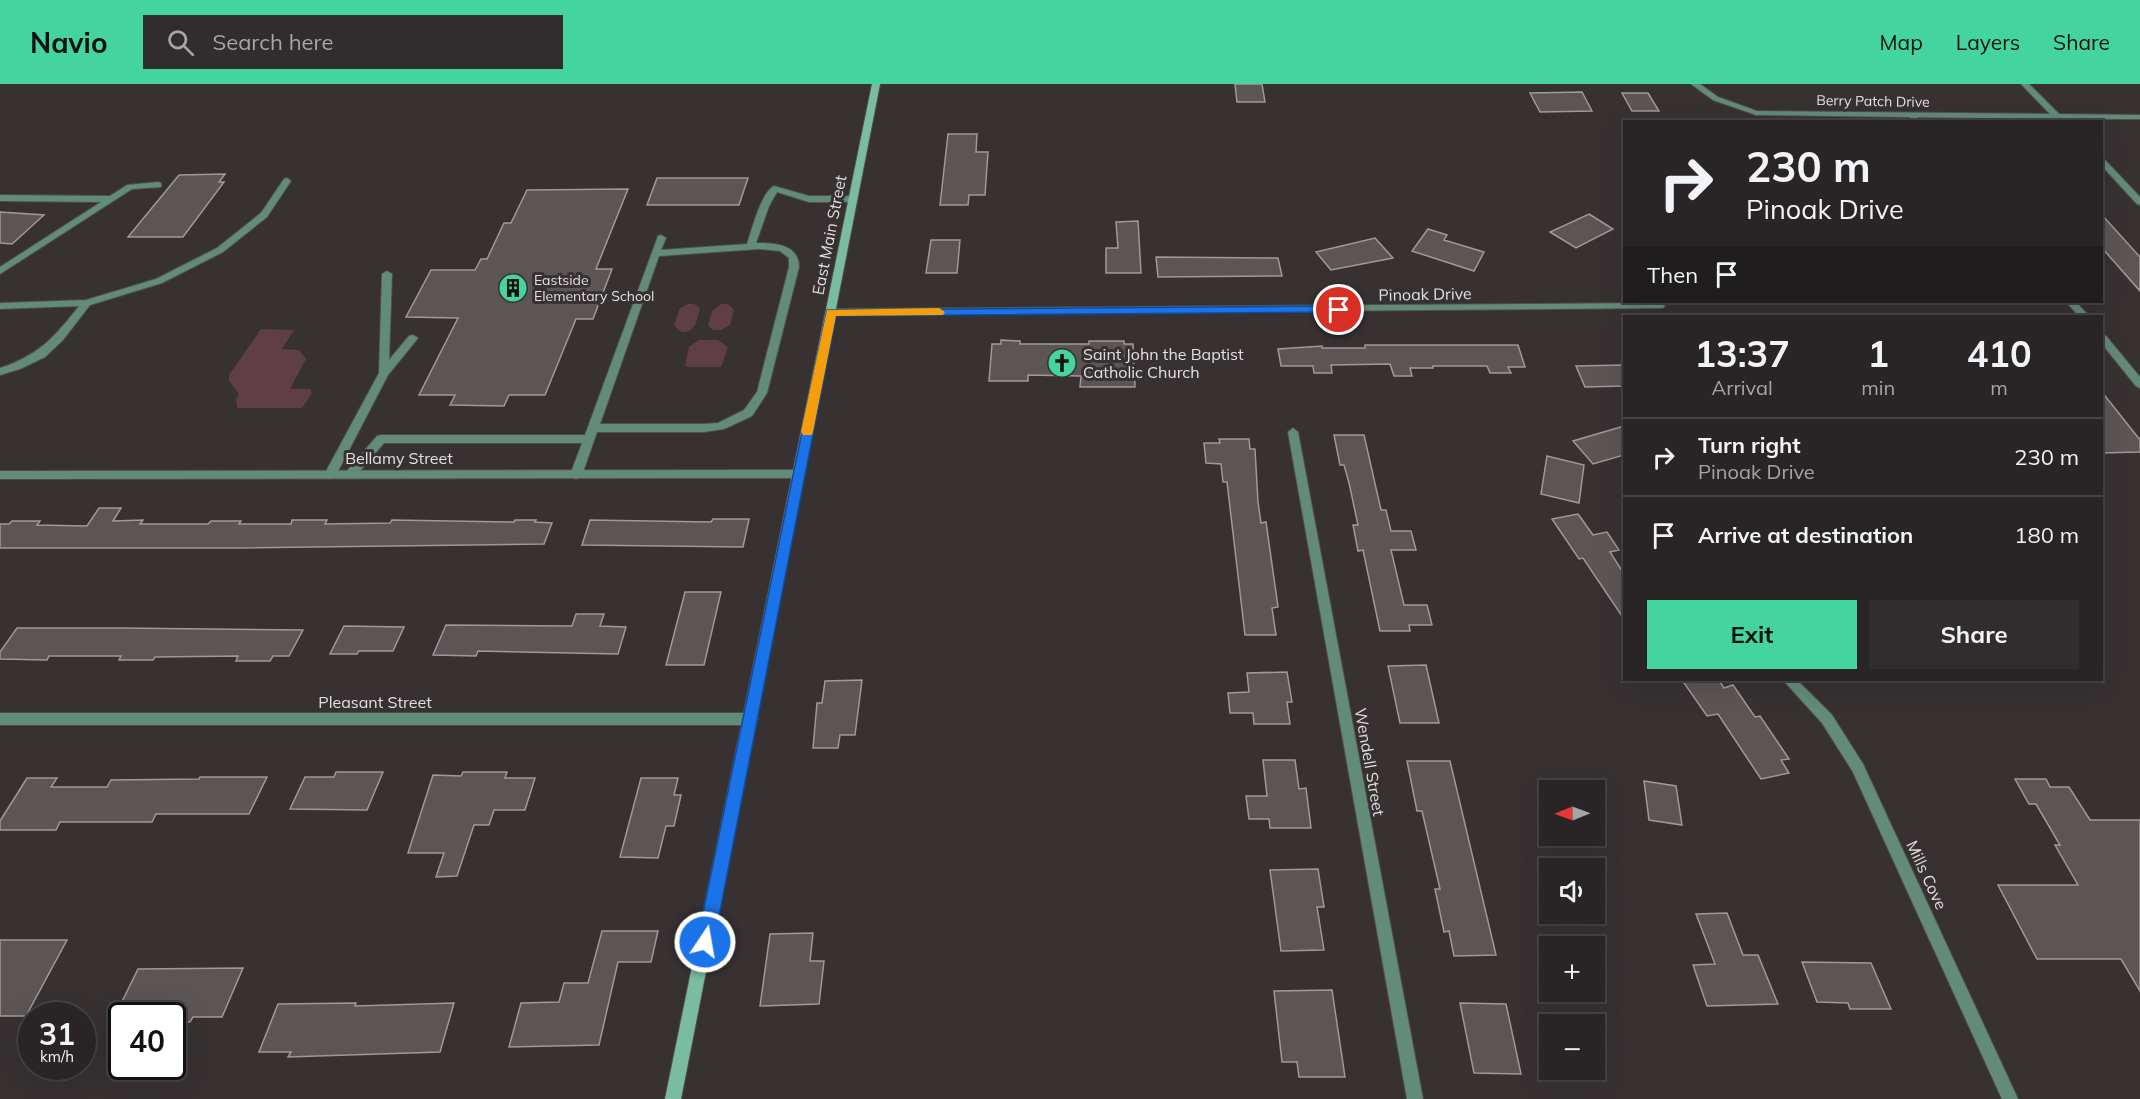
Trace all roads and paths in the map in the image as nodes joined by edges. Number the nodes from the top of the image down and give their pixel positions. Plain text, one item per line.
1 (876, 84) edge
2 (1695, 84) edge
3 (2025, 84) edge
4 (2140, 117) edge
5 (1915, 118) edge
6 (2060, 119) edge
7 (2103, 163) edge
8 (287, 181) dead end
9 (158, 185) dead end
10 (0, 198) edge
11 (111, 199) junction
12 (853, 199) junction
13 (2140, 202) edge
14 (661, 238) dead end
15 (750, 247) junction
16 (656, 253) junction
17 (0, 271) edge
18 (387, 274) dead end
19 (87, 303) junction
20 (2072, 303) edge
21 (0, 306) edge
22 (1660, 306) dead end
23 (831, 312) junction
24 (2083, 315) edge
25 (413, 338) dead end
26 (2103, 339) edge
27 (0, 372) edge
28 (384, 373) junction
29 (2140, 384) edge
30 (1293, 432) dead end
31 (591, 434) junction
32 (799, 474) junction
33 (0, 475) edge
34 (330, 475) junction
35 (350, 475) junction
36 (576, 475) junction
37 (1790, 681) edge
38 (0, 719) edge
39 (751, 719) junction
40 (673, 1099) edge
41 (1415, 1099) edge
42 (2010, 1099) edge

1 - 12 street, East Main Street
2 - 5 street, Berry Patch Drive
3 - 6 street
4 - 6 street, Berry Patch Drive
5 - 6 street, Berry Patch Drive
7 - 13 street
8 - 19 street
9 - 11 street
10 - 11 street
11 - 17 street
12 - 15 street
12 - 23 street, East Main Street
14 - 16 street
15 - 16 street
15 - 31 street
16 - 31 street
18 - 28 street
19 - 21 street
19 - 27 street
20 - 24 street
22 - 23 street, Pinoak Drive
23 - 32 street, East Main Street
25 - 28 street
26 - 29 street
28 - 34 street
30 - 41 street, Wendell Street
31 - 35 street
31 - 36 street
32 - 36 street, Bellamy Street
32 - 39 street, East Main Street
33 - 34 street, Bellamy Street
34 - 35 street, Bellamy Street
35 - 36 street, Bellamy Street
37 - 42 street, Mills Cove
38 - 39 street, Pleasant Street
39 - 40 street, East Main Street

